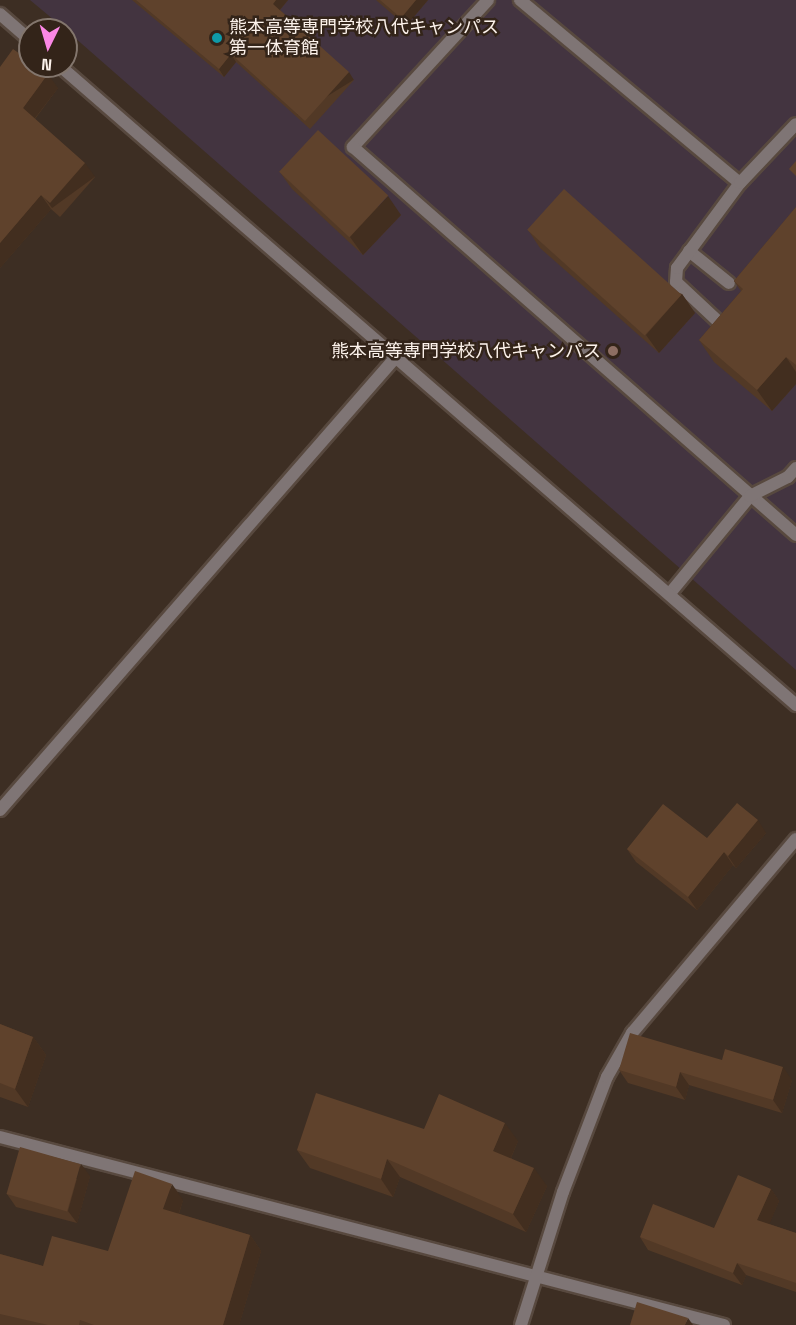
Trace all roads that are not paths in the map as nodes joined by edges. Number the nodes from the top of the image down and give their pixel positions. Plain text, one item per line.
1 (488, 0) edge
2 (520, 0) edge
3 (0, 14) edge
4 (18, 30) edge
5 (74, 78) edge
6 (796, 124) edge
7 (740, 183) junction
8 (689, 251) junction
9 (729, 283) dead end
10 (722, 325) edge
11 (396, 357) junction
12 (796, 468) edge
13 (750, 496) junction
14 (796, 535) edge
15 (671, 592) junction
16 (796, 705) edge
17 (0, 810) edge
18 (796, 839) edge
19 (0, 1137) edge
20 (537, 1278) junction
21 (521, 1325) edge
22 (724, 1325) edge

1 - 13 street
2 - 7 street
3 - 4 street
5 - 11 street
6 - 7 street
7 - 8 street
8 - 9 street
8 - 10 street
11 - 15 street
11 - 17 street
12 - 13 street
13 - 14 street
13 - 15 street
15 - 16 street
18 - 20 street
19 - 20 street
20 - 21 street
20 - 22 street

